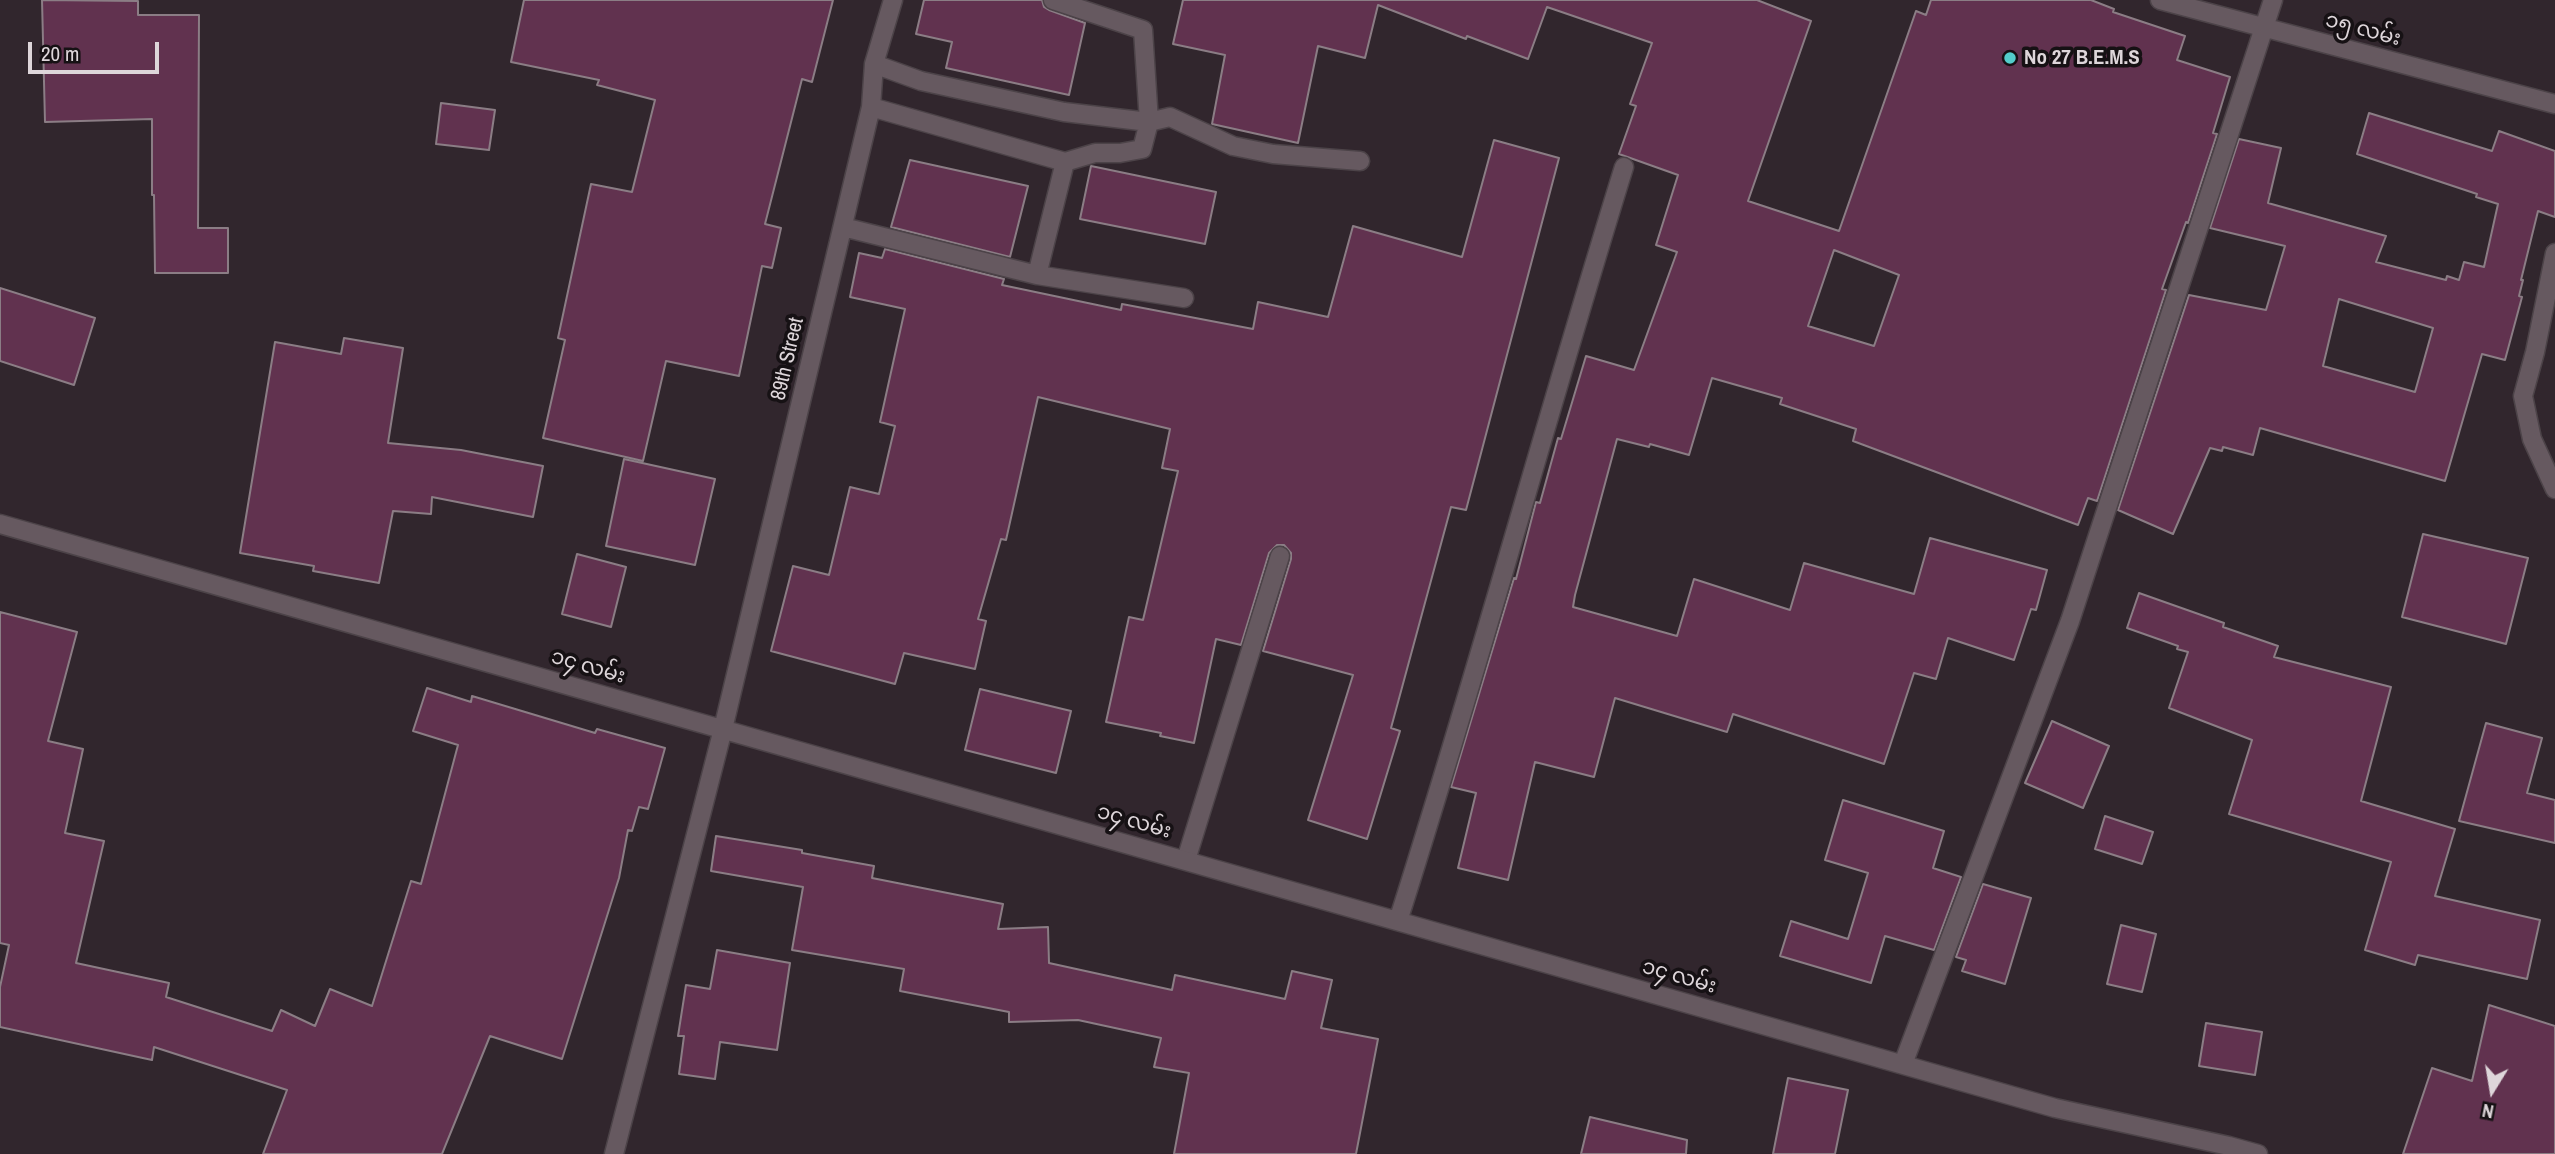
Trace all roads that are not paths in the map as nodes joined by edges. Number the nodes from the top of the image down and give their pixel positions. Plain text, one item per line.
1 (893, 0) edge
2 (1053, 0) edge
3 (2160, 0) edge
4 (2273, 0) edge
5 (2264, 28) junction
6 (874, 64) junction
7 (2555, 104) edge
8 (871, 107) junction
9 (1149, 122) junction
10 (1360, 161) dead end
11 (1066, 162) junction
12 (1624, 167) dead end
13 (843, 227) junction
14 (2555, 253) edge
15 (1037, 275) junction
16 (1184, 298) dead end
17 (2555, 489) edge
18 (0, 524) edge
19 (1280, 556) dead end
20 (723, 729) junction
21 (1186, 860) junction
22 (1398, 921) junction
23 (1903, 1065) junction
24 (614, 1154) edge
25 (2258, 1154) edge

1 - 6 street, 89th Street
2 - 9 street
3 - 5 street, ၁၅ လမ်း
4 - 5 street
5 - 7 street, ၁၅ လမ်း
5 - 23 street
6 - 8 street, 89th Street
6 - 9 street
8 - 11 street
8 - 13 street, 89th Street
9 - 10 street
9 - 11 street
11 - 15 street
12 - 22 street
13 - 15 street
13 - 20 street, 89th Street
14 - 17 street
15 - 16 street
18 - 20 street, ၁၄ လမ်း
19 - 21 street
20 - 21 street, ၁၄ လမ်း
20 - 24 street, 89th Street
21 - 22 street, ၁၄ လမ်း
22 - 23 street, ၁၄ လမ်း
23 - 25 street, ၁၄ လမ်း

